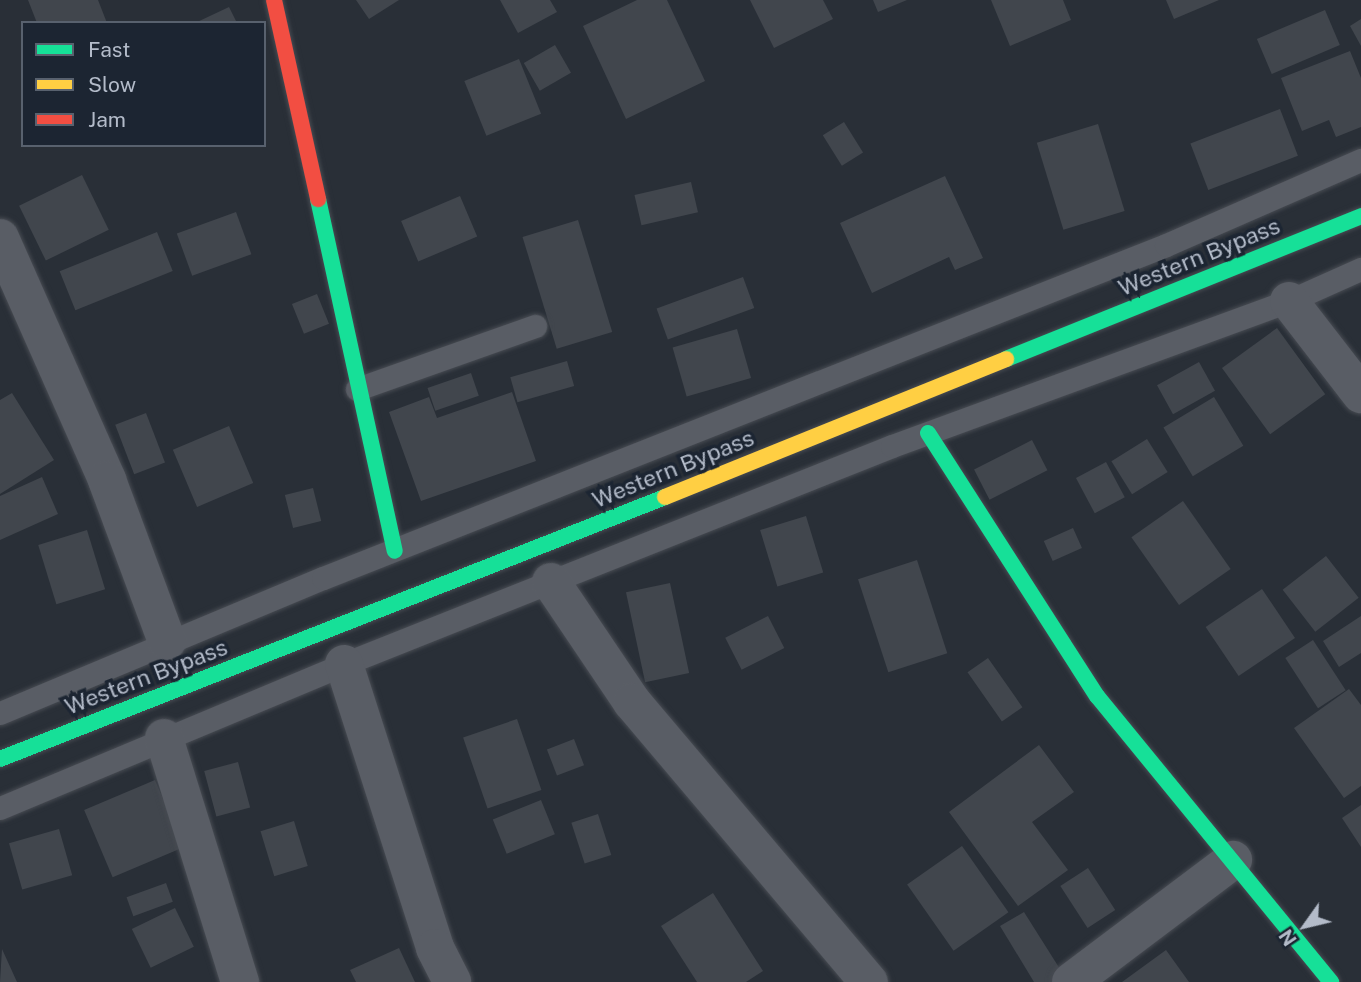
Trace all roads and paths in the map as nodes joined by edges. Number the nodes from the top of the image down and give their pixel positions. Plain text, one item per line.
1 (274, 0) edge
2 (1361, 160) edge
3 (1361, 216) edge
4 (0, 237) edge
5 (1361, 269) edge
6 (1289, 300) junction
7 (535, 326) dead end
8 (357, 389) junction
9 (1361, 394) edge
10 (928, 433) junction
11 (395, 551) junction
12 (551, 582) junction
13 (167, 641) junction
14 (344, 664) junction
15 (0, 713) edge
16 (164, 738) junction
17 (0, 759) edge
18 (0, 808) edge
19 (1233, 860) junction
20 (240, 982) edge
21 (452, 982) edge
22 (869, 982) edge
23 (1071, 982) edge
24 (1331, 982) edge

1 - 8 main road
2 - 11 lane
3 - 17 main road, Western Bypass
4 - 13 street
5 - 6 lane
6 - 9 street
6 - 10 lane
7 - 8 lane
8 - 11 main road
10 - 12 lane
10 - 19 main road
11 - 13 lane
12 - 14 lane
12 - 22 street
13 - 15 lane
14 - 16 lane
14 - 21 street
16 - 18 lane
16 - 20 street
19 - 23 street
19 - 24 main road

